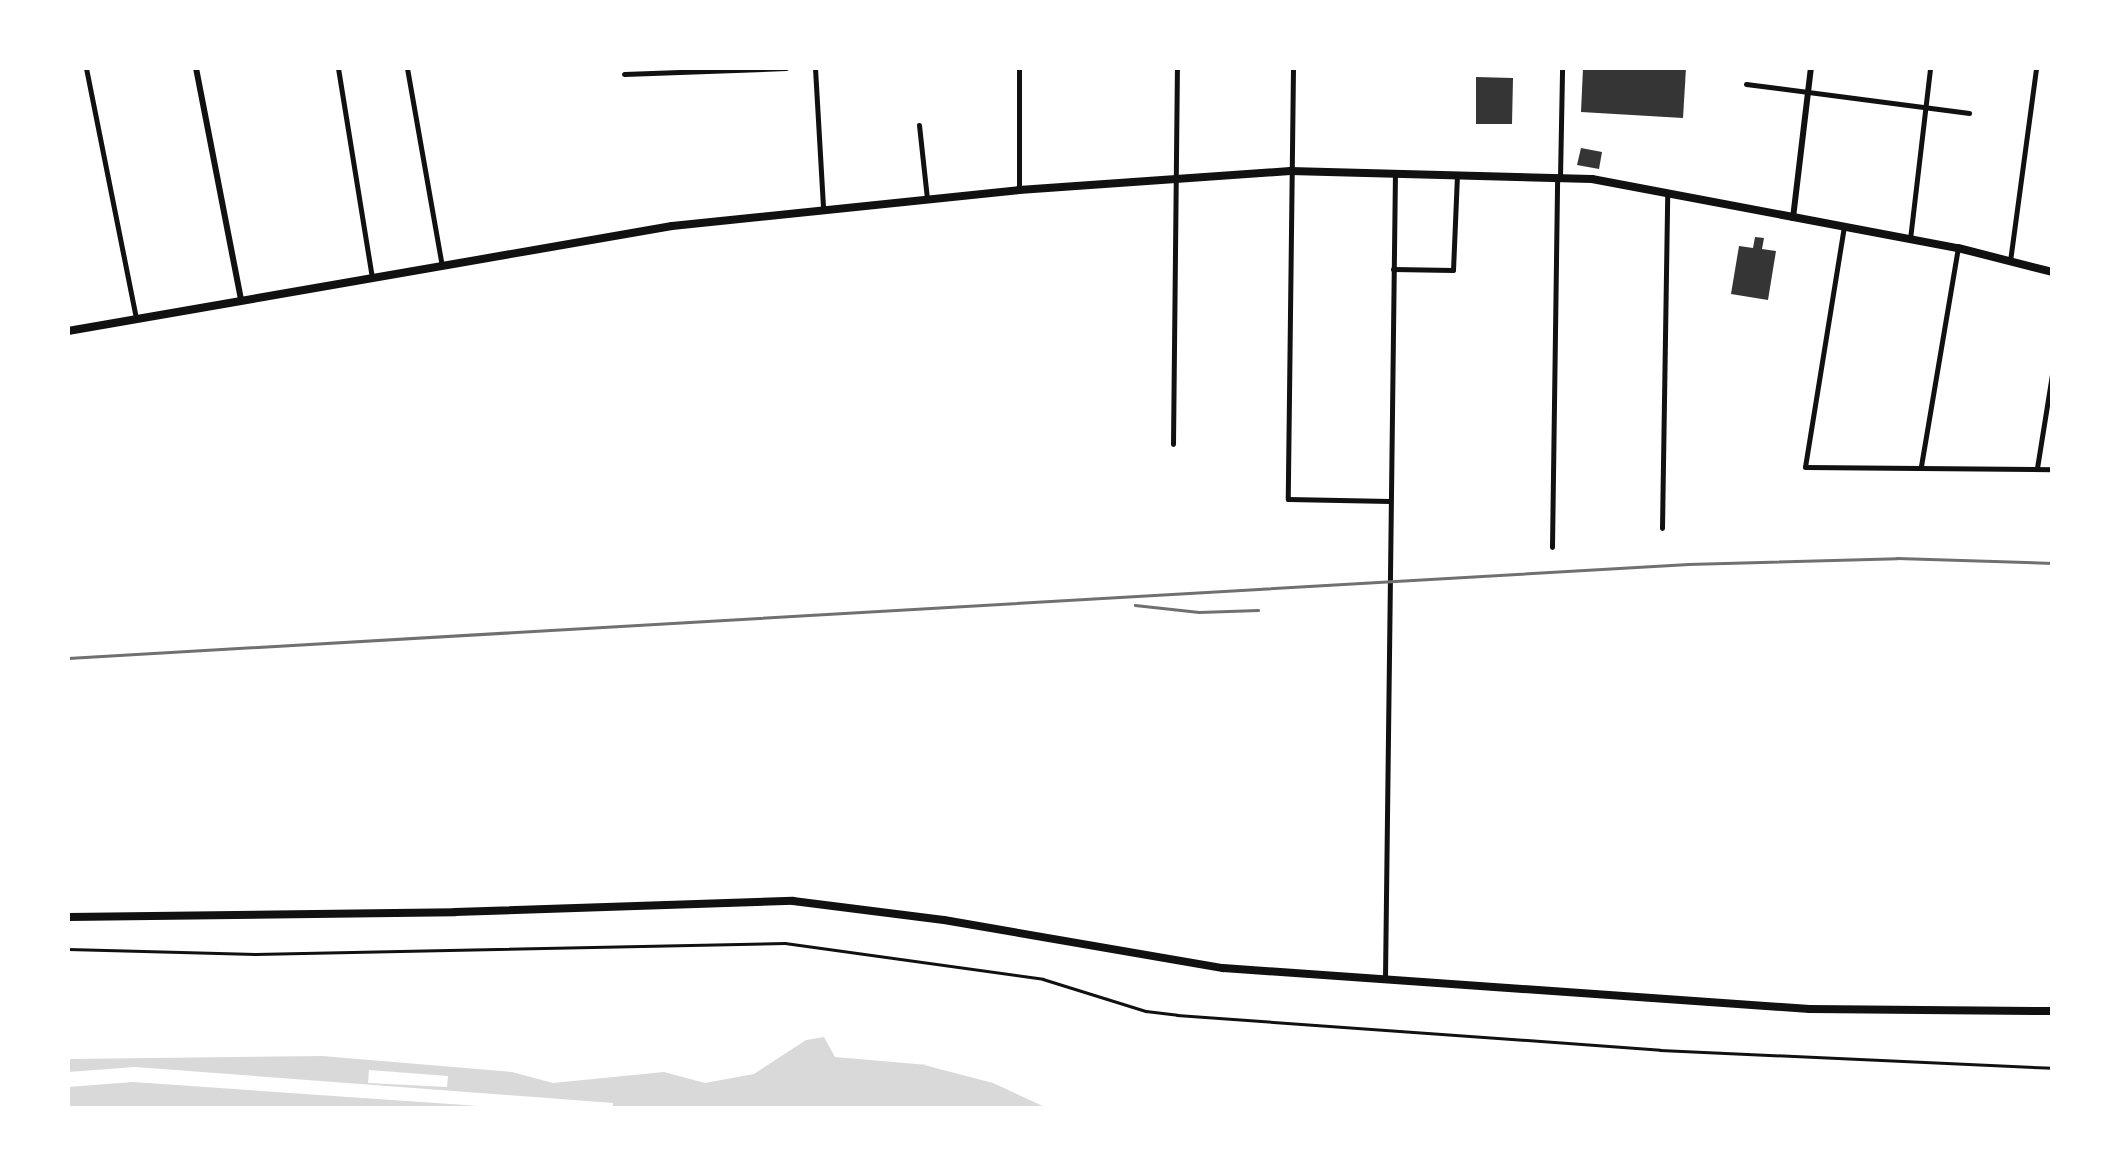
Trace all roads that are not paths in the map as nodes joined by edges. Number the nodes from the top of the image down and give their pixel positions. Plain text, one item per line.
1 (86, 68) edge
2 (196, 68) edge
3 (338, 68) edge
4 (408, 68) edge
5 (786, 68) edge
6 (815, 68) edge
7 (1020, 68) edge
8 (1177, 68) edge
9 (1293, 68) edge
10 (1562, 68) edge
11 (1811, 68) edge
12 (1930, 68) edge
13 (2036, 68) edge
14 (680, 70) edge
15 (624, 74) dead end
16 (1746, 84) dead end
17 (1808, 92) junction
18 (1926, 107) junction
19 (1968, 112) dead end
20 (919, 124) dead end
21 (1290, 171) junction
22 (1395, 172) junction
23 (1458, 174) junction
24 (1559, 176) junction
25 (1177, 177) junction
26 (1019, 190) junction
27 (1667, 193) junction
28 (927, 199) junction
29 (823, 208) junction
30 (1793, 218) junction
31 (1844, 226) junction
32 (1910, 238) junction
33 (1958, 248) junction
34 (2010, 261) junction
35 (442, 266) junction
36 (1392, 270) junction
37 (2052, 272) edge
38 (372, 277) junction
39 (241, 300) junction
40 (136, 318) junction
41 (68, 331) edge
42 (2052, 374) edge
43 (1172, 444) dead end
44 (1921, 466) junction
45 (2037, 468) junction
46 (2052, 469) edge
47 (1390, 501) junction
48 (1662, 528) dead end
49 (1552, 546) dead end
50 (68, 917) edge
51 (1384, 978) junction
52 (2052, 1011) edge

1 - 40 street
2 - 39 street
3 - 38 street
4 - 35 street
5 - 14 street
6 - 29 street
7 - 26 street
8 - 25 street
9 - 21 street
10 - 24 street
11 - 17 street
12 - 18 street
13 - 34 street
14 - 15 street
16 - 17 street
17 - 18 street
17 - 30 street
18 - 19 street
18 - 32 street
20 - 28 street
21 - 22 main road
21 - 25 main road
21 - 47 street
22 - 23 main road
22 - 36 street
23 - 24 main road
23 - 36 street
24 - 27 main road
24 - 49 street
25 - 26 main road
25 - 43 street
26 - 28 main road
27 - 30 main road
27 - 48 street
28 - 29 main road
29 - 35 main road
30 - 31 main road
31 - 32 main road
31 - 44 street
32 - 33 main road
33 - 34 main road
33 - 44 street
34 - 37 main road
35 - 38 main road
36 - 47 street
38 - 39 main road
39 - 40 main road
40 - 41 main road
42 - 45 street
44 - 45 street
45 - 46 street
47 - 51 street
50 - 51 main road
51 - 52 main road

